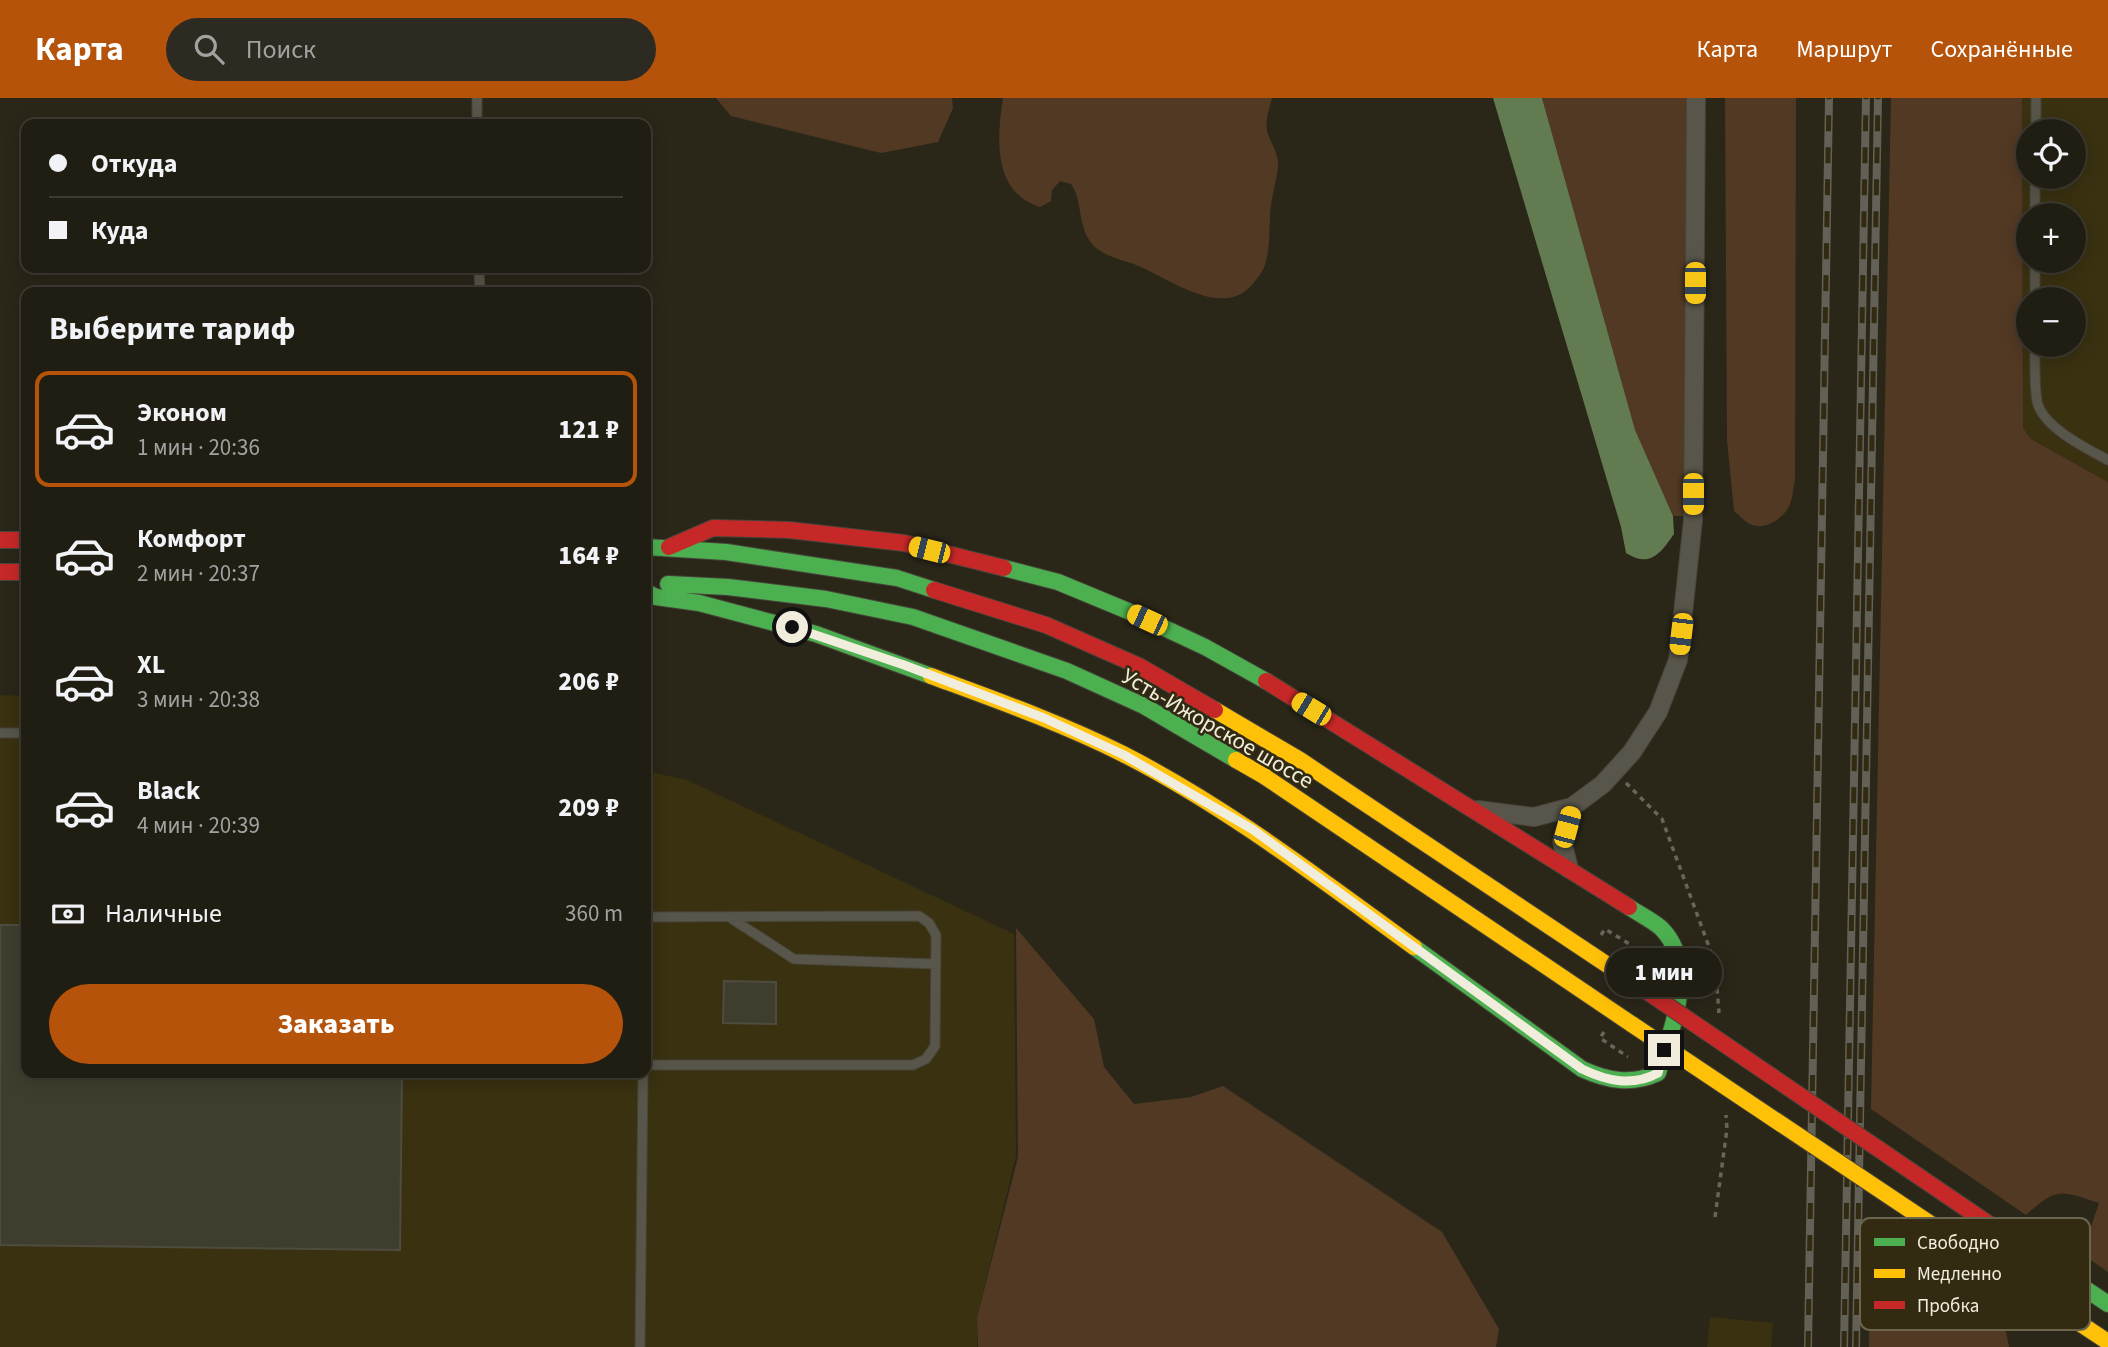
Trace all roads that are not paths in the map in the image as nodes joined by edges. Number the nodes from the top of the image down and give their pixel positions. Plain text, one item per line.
1 (477, 98) edge
2 (1696, 98) edge
3 (2036, 98) edge
4 (477, 119) edge
5 (2036, 119) edge
6 (2035, 357) edge
7 (2108, 460) edge
8 (0, 540) edge
9 (21, 540) edge
10 (651, 547) edge
11 (669, 547) junction
12 (0, 572) edge
13 (21, 572) edge
14 (651, 582) edge
15 (651, 594) edge
16 (0, 733) edge
17 (21, 733) edge
18 (1572, 807) junction
19 (1475, 810) junction
20 (1569, 869) junction
21 (727, 916) junction
22 (651, 917) edge
23 (936, 964) junction
24 (651, 1065) edge
25 (643, 1078) edge
26 (1922, 1218) edge
27 (1981, 1218) edge
28 (2090, 1292) edge
29 (2108, 1304) edge
30 (2090, 1330) edge
31 (2108, 1342) edge
32 (640, 1347) edge

1 - 4 lane
2 - 18 street
3 - 5 lane
6 - 7 lane
8 - 9 street
10 - 11 street, Усть-Ижорское шоссе
11 - 19 street
11 - 27 street, Усть-Ижорское шоссе, bridge
12 - 13 street
14 - 26 street, Усть-Ижорское шоссе, bridge
15 - 20 street
16 - 17 lane
18 - 19 street
18 - 20 street
19 - 20 street
21 - 22 lane
21 - 23 lane
21 - 23 lane
23 - 24 lane
25 - 32 lane
28 - 29 street, Усть-Ижорское шоссе, bridge
30 - 31 street, Усть-Ижорское шоссе, bridge

